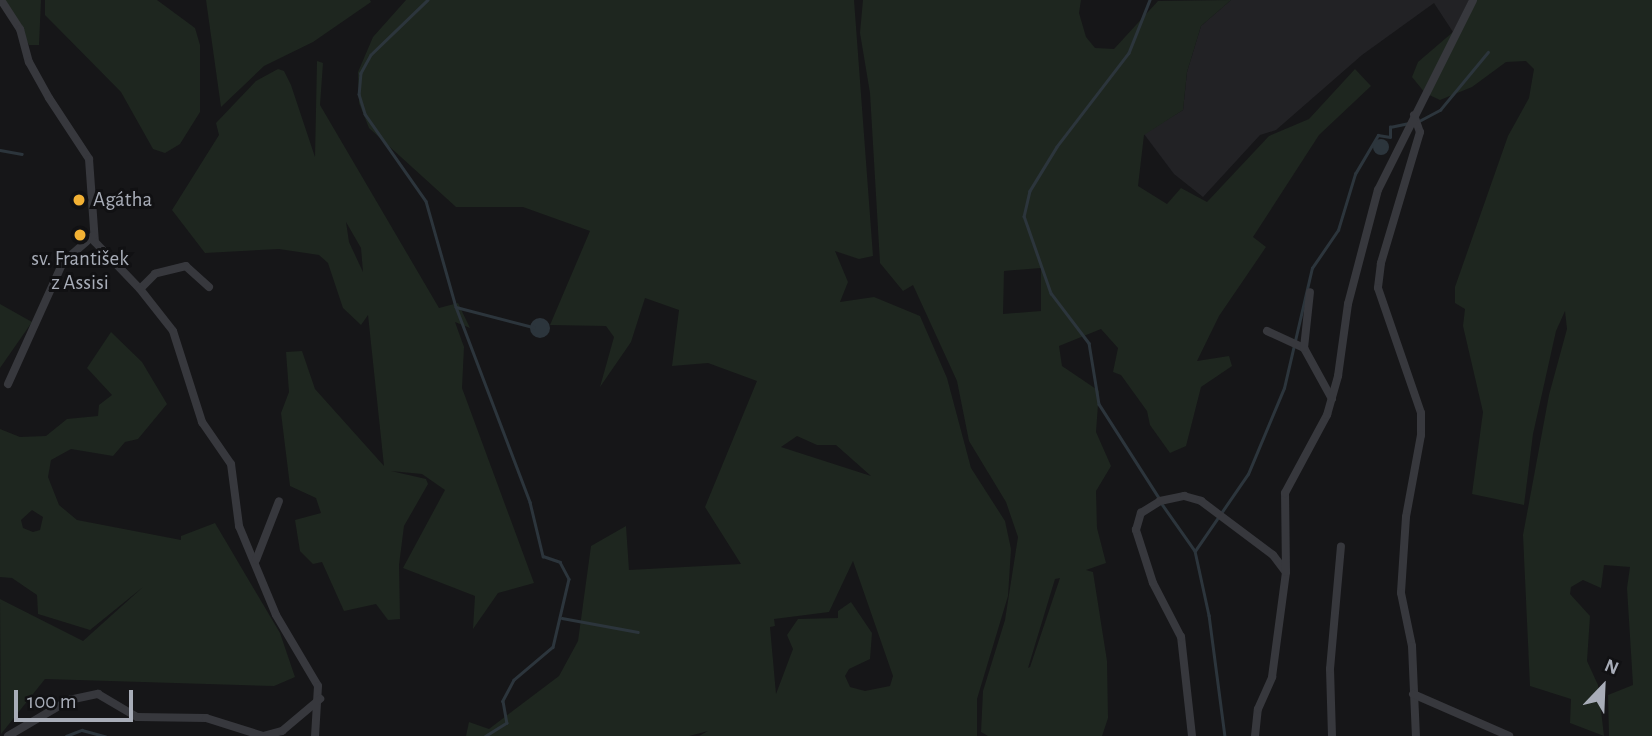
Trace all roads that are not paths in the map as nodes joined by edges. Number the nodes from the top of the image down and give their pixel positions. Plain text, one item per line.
1 (1, 0) edge
2 (1474, 0) edge
3 (1414, 115) junction
4 (93, 236) junction
5 (209, 287) dead end
6 (140, 289) junction
7 (1310, 292) dead end
8 (1267, 331) dead end
9 (1304, 348) junction
10 (8, 384) dead end
11 (1332, 399) junction
12 (279, 501) dead end
13 (1341, 546) dead end
14 (256, 560) junction
15 (1286, 572) junction
16 (1413, 694) junction
17 (320, 699) junction
18 (8, 736) edge
19 (315, 736) edge
20 (1192, 736) edge
21 (1255, 736) edge
22 (1332, 736) edge
23 (1414, 736) edge
24 (1509, 736) edge

1 - 4 street
2 - 3 street
3 - 11 street
3 - 16 street
4 - 6 street
4 - 10 street
5 - 6 street
6 - 14 street
7 - 9 street
8 - 9 street
9 - 11 street
11 - 15 street
12 - 14 street
13 - 22 street
14 - 17 street
15 - 20 street
15 - 21 street
16 - 23 street
16 - 24 street
17 - 18 street
17 - 19 street

